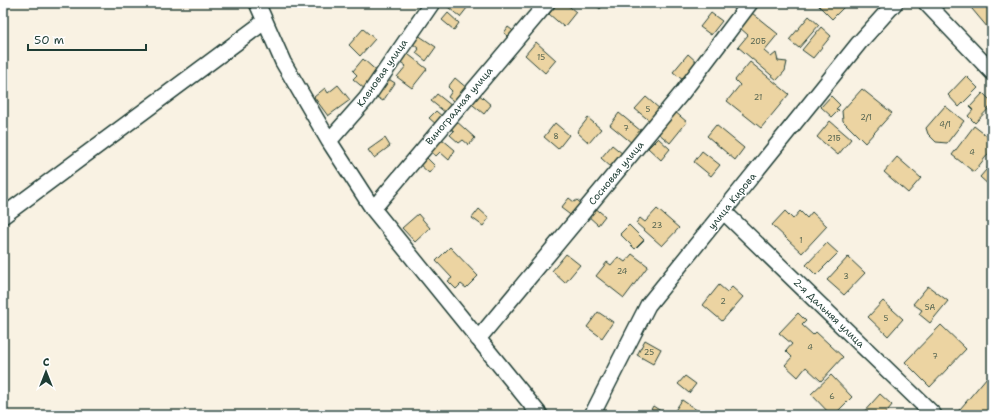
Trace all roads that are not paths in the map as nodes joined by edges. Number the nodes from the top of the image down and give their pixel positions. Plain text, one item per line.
1 (257, 3) edge
2 (432, 3) edge
3 (547, 3) edge
4 (750, 3) edge
5 (895, 3) edge
6 (926, 3) edge
7 (264, 22) junction
8 (992, 72) edge
9 (329, 141) junction
10 (372, 208) junction
11 (723, 211) junction
12 (3, 216) edge
13 (478, 340) junction
14 (540, 415) edge
15 (592, 415) edge
16 (934, 415) edge

1 - 7 street
2 - 9 street, Кленовая улица
3 - 10 street, Виноградная улица
4 - 13 street, Сосновая улица
5 - 11 street, улица Кирова
6 - 8 street
7 - 9 street
7 - 12 street
9 - 10 street
10 - 13 street
11 - 15 street, улица Кирова
11 - 16 street, 2-я Дальняя улица
13 - 14 street

